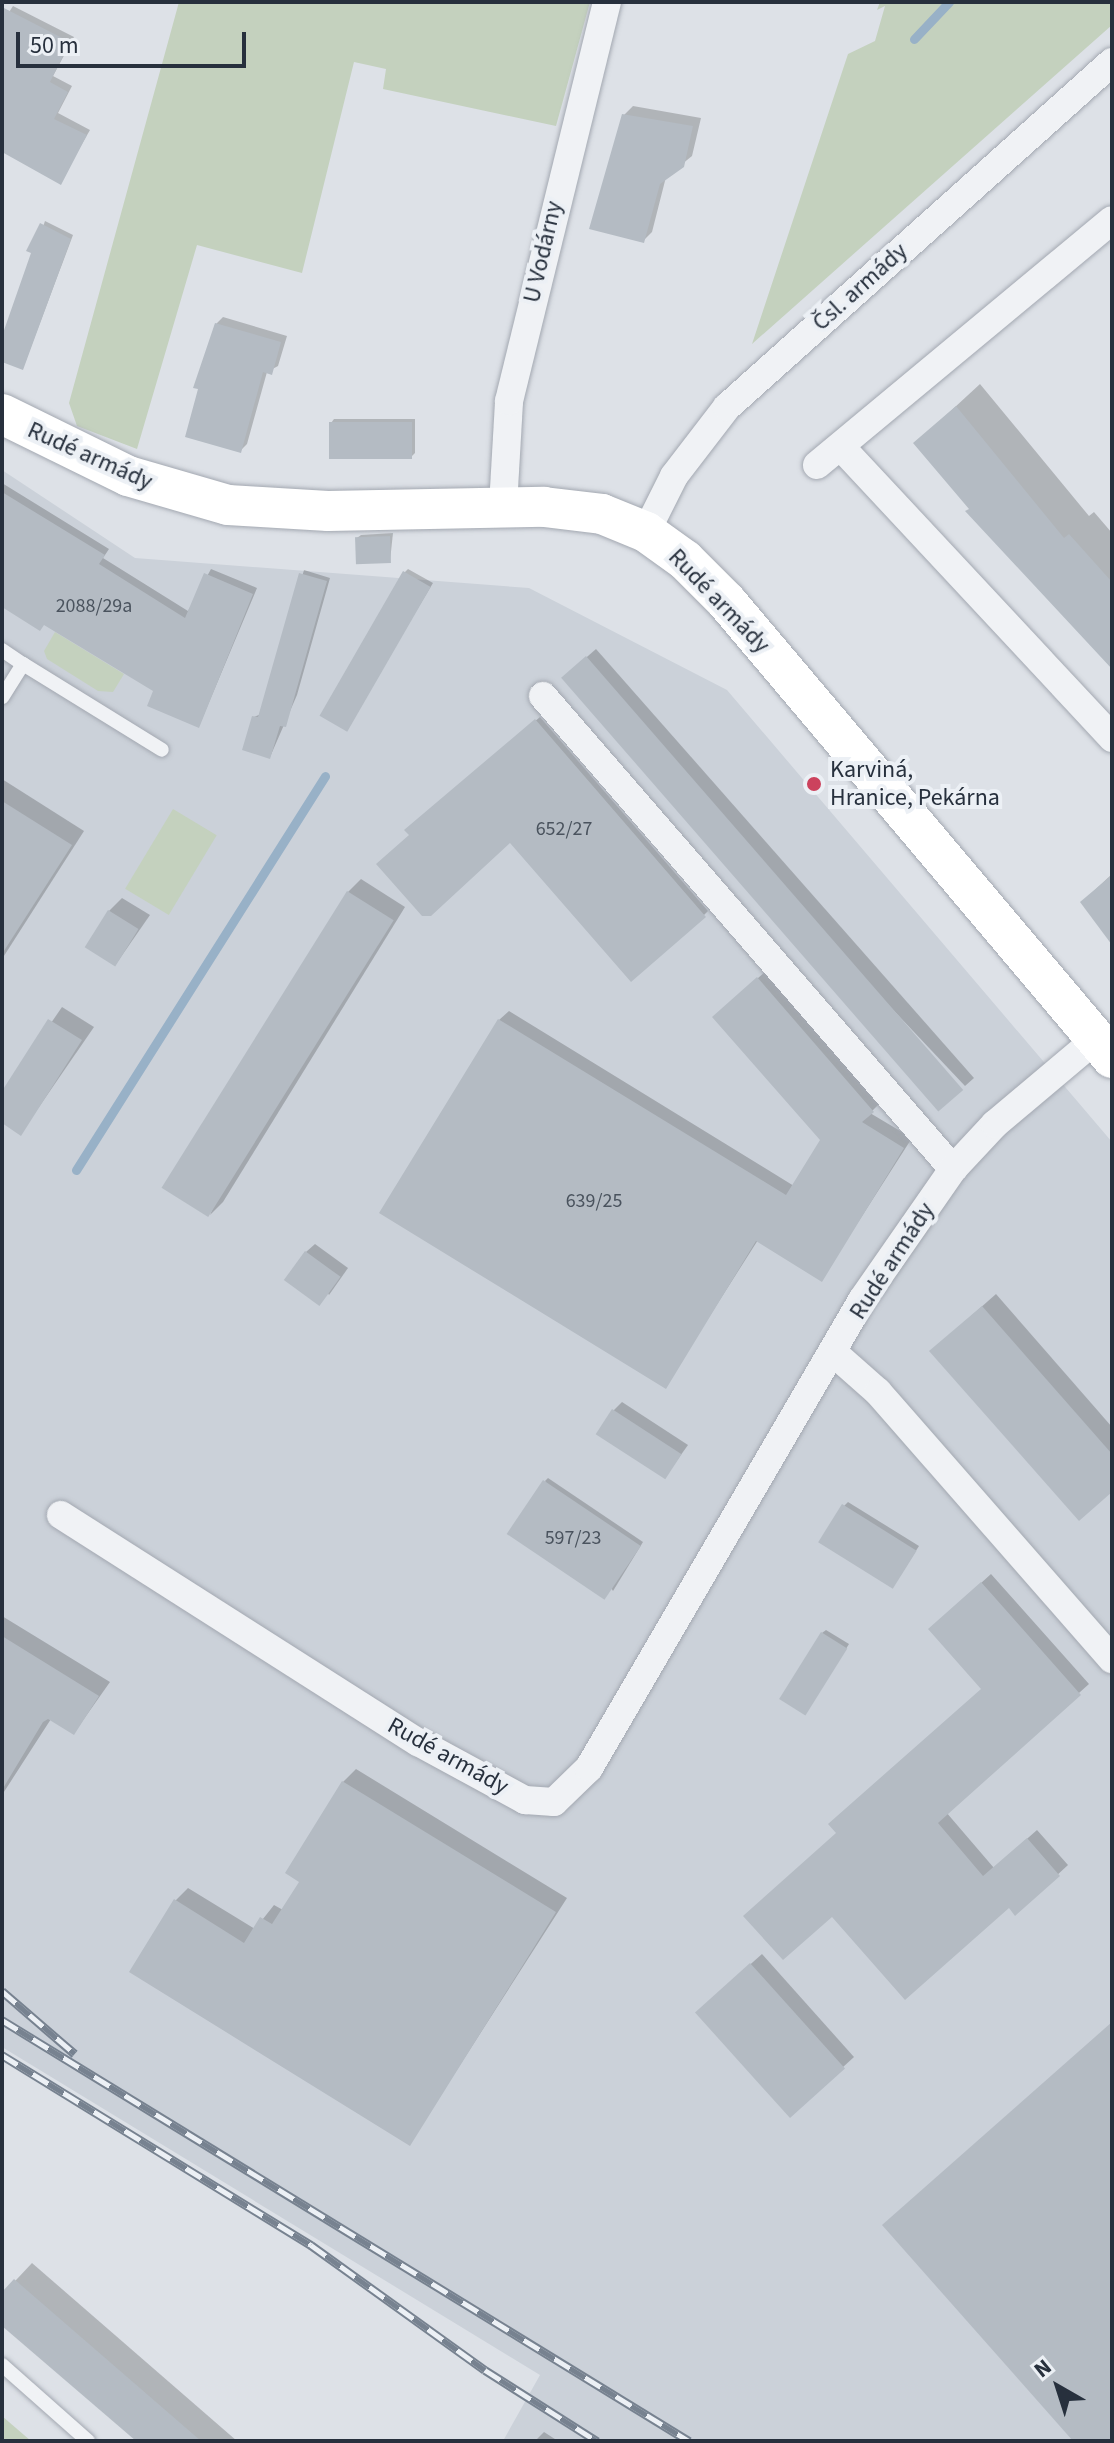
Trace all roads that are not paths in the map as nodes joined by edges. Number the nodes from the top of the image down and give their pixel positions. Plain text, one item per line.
1 (607, 2) edge
2 (1110, 68) edge
3 (1112, 220) edge
4 (2, 414) edge
5 (841, 447) junction
6 (817, 465) dead end
7 (503, 506) junction
8 (646, 532) junction
9 (2, 650) edge
10 (23, 664) junction
11 (543, 696) dead end
12 (2, 697) edge
13 (1112, 738) edge
14 (162, 750) dead end
15 (1104, 1048) edge
16 (953, 1169) junction
17 (835, 1354) junction
18 (61, 1515) dead end
19 (1112, 1659) edge
20 (2, 2365) edge
21 (88, 2441) edge

1 - 7 street, U Vodárny
2 - 8 street, Čsl. armády
3 - 5 street
4 - 7 main road, Rudé armády
5 - 6 street
5 - 13 street
7 - 8 main road, Rudé armády
8 - 15 main road, Rudé armády
9 - 10 lane
10 - 12 lane
10 - 14 lane
11 - 16 street
15 - 16 street, Rudé armády
16 - 17 street, Rudé armády
17 - 18 street, Rudé armády
17 - 19 street
20 - 21 lane

